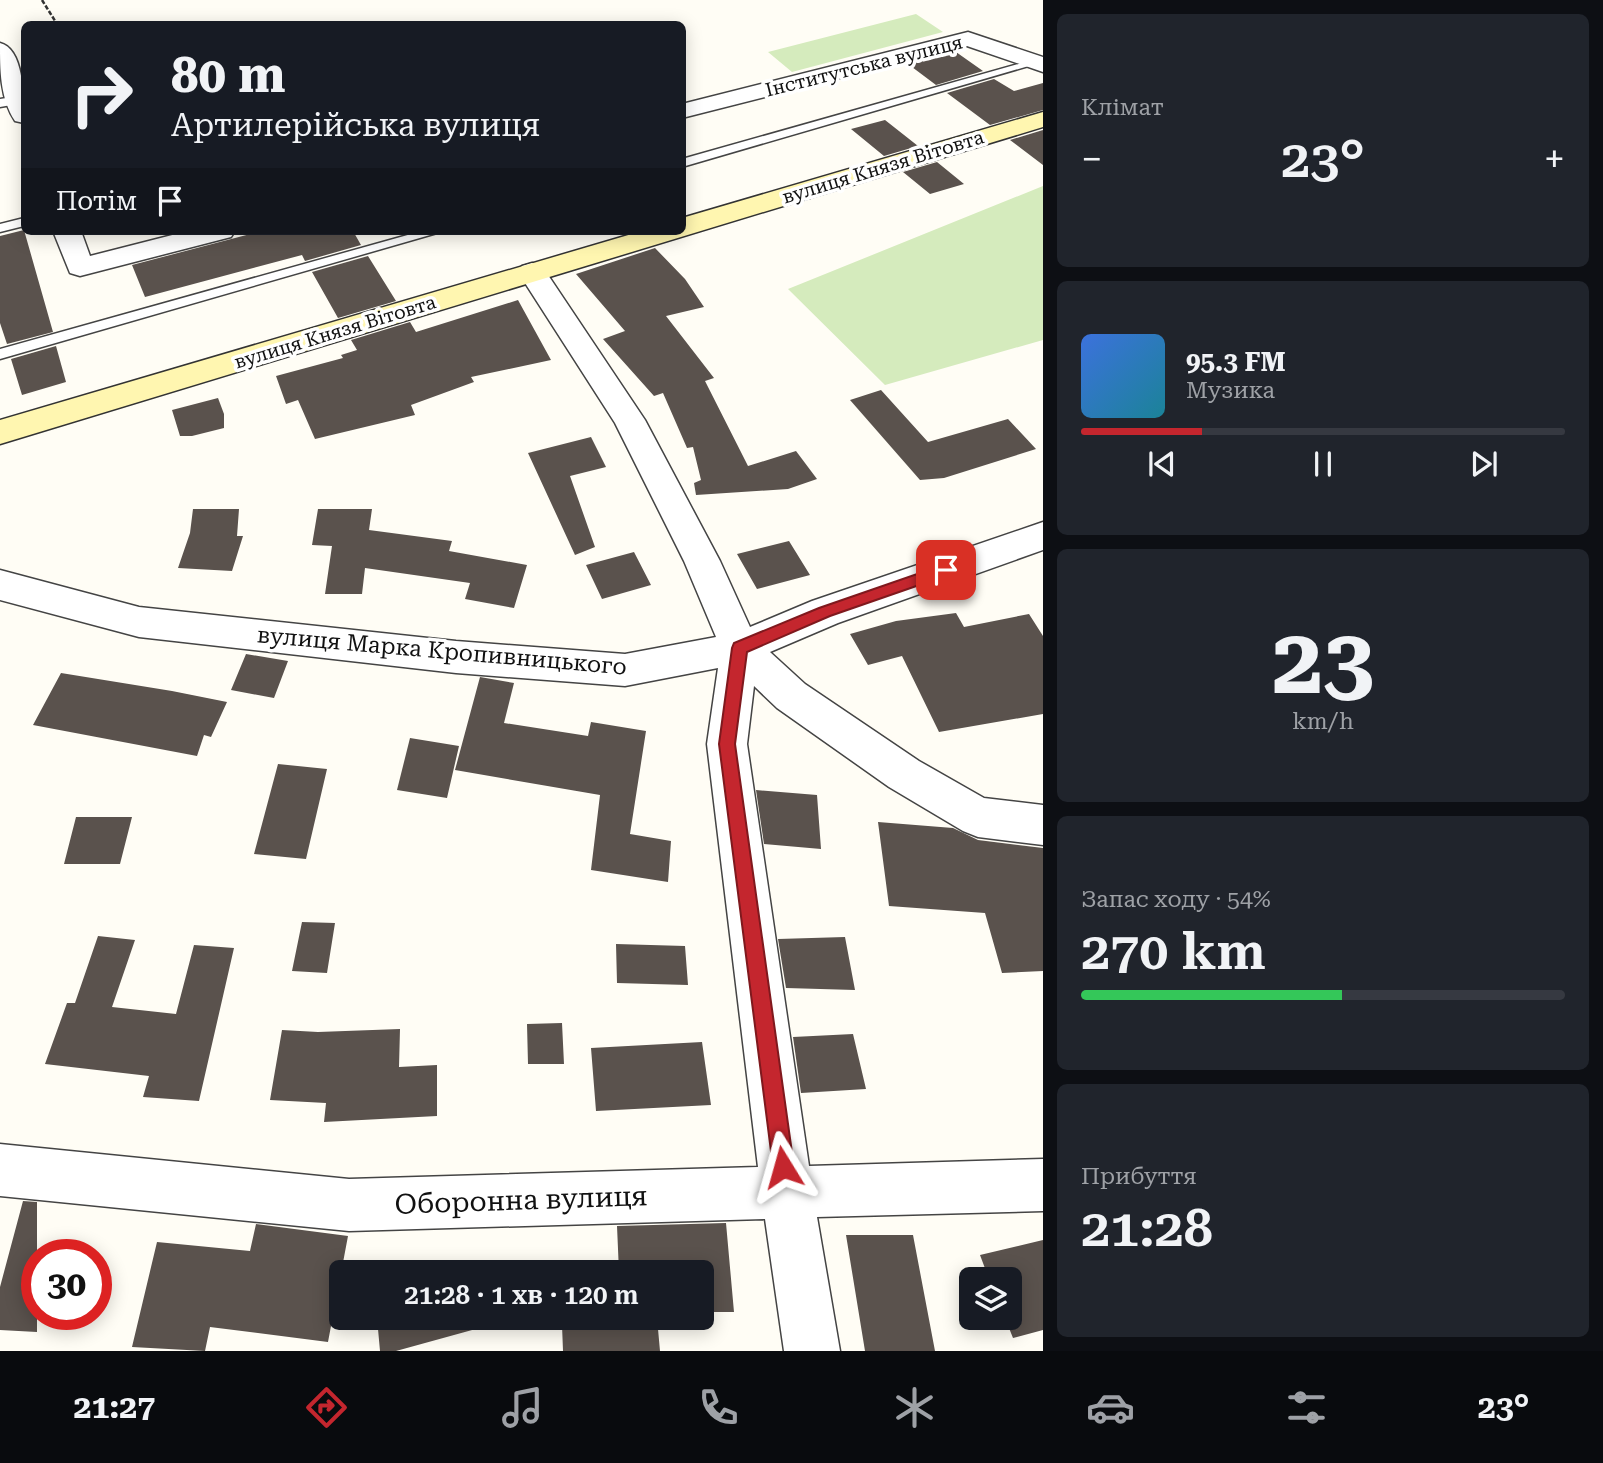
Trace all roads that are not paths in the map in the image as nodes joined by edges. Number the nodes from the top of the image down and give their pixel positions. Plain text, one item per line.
1 (0, 50) edge
2 (1038, 64) edge
3 (14, 107) edge
4 (686, 110) edge
5 (1043, 119) edge
6 (686, 162) edge
7 (21, 223) edge
8 (686, 227) edge
9 (0, 228) edge
10 (68, 235) edge
11 (204, 235) edge
12 (423, 235) edge
13 (657, 235) edge
14 (532, 272) junction
15 (0, 354) edge
16 (0, 432) edge
17 (1043, 536) edge
18 (2, 580) edge
19 (740, 648) junction
20 (1043, 825) edge
21 (0, 1170) edge
22 (1043, 1185) edge
23 (787, 1194) junction
24 (812, 1351) edge

1 - 3 street
2 - 4 street, Інститутська вулиця
2 - 6 lane
5 - 8 street, вулиця Князя Вітовта
7 - 9 lane
10 - 11 street
12 - 15 lane
13 - 14 street, вулиця Князя Вітовта
14 - 16 street, вулиця Князя Вітовта
14 - 19 street
17 - 19 street, вулиця Марка Кропивницького
18 - 19 street, вулиця Марка Кропивницького
19 - 20 street
19 - 23 street
21 - 23 street, Оборонна вулиця
22 - 23 street, Оборонна вулиця
23 - 24 street

